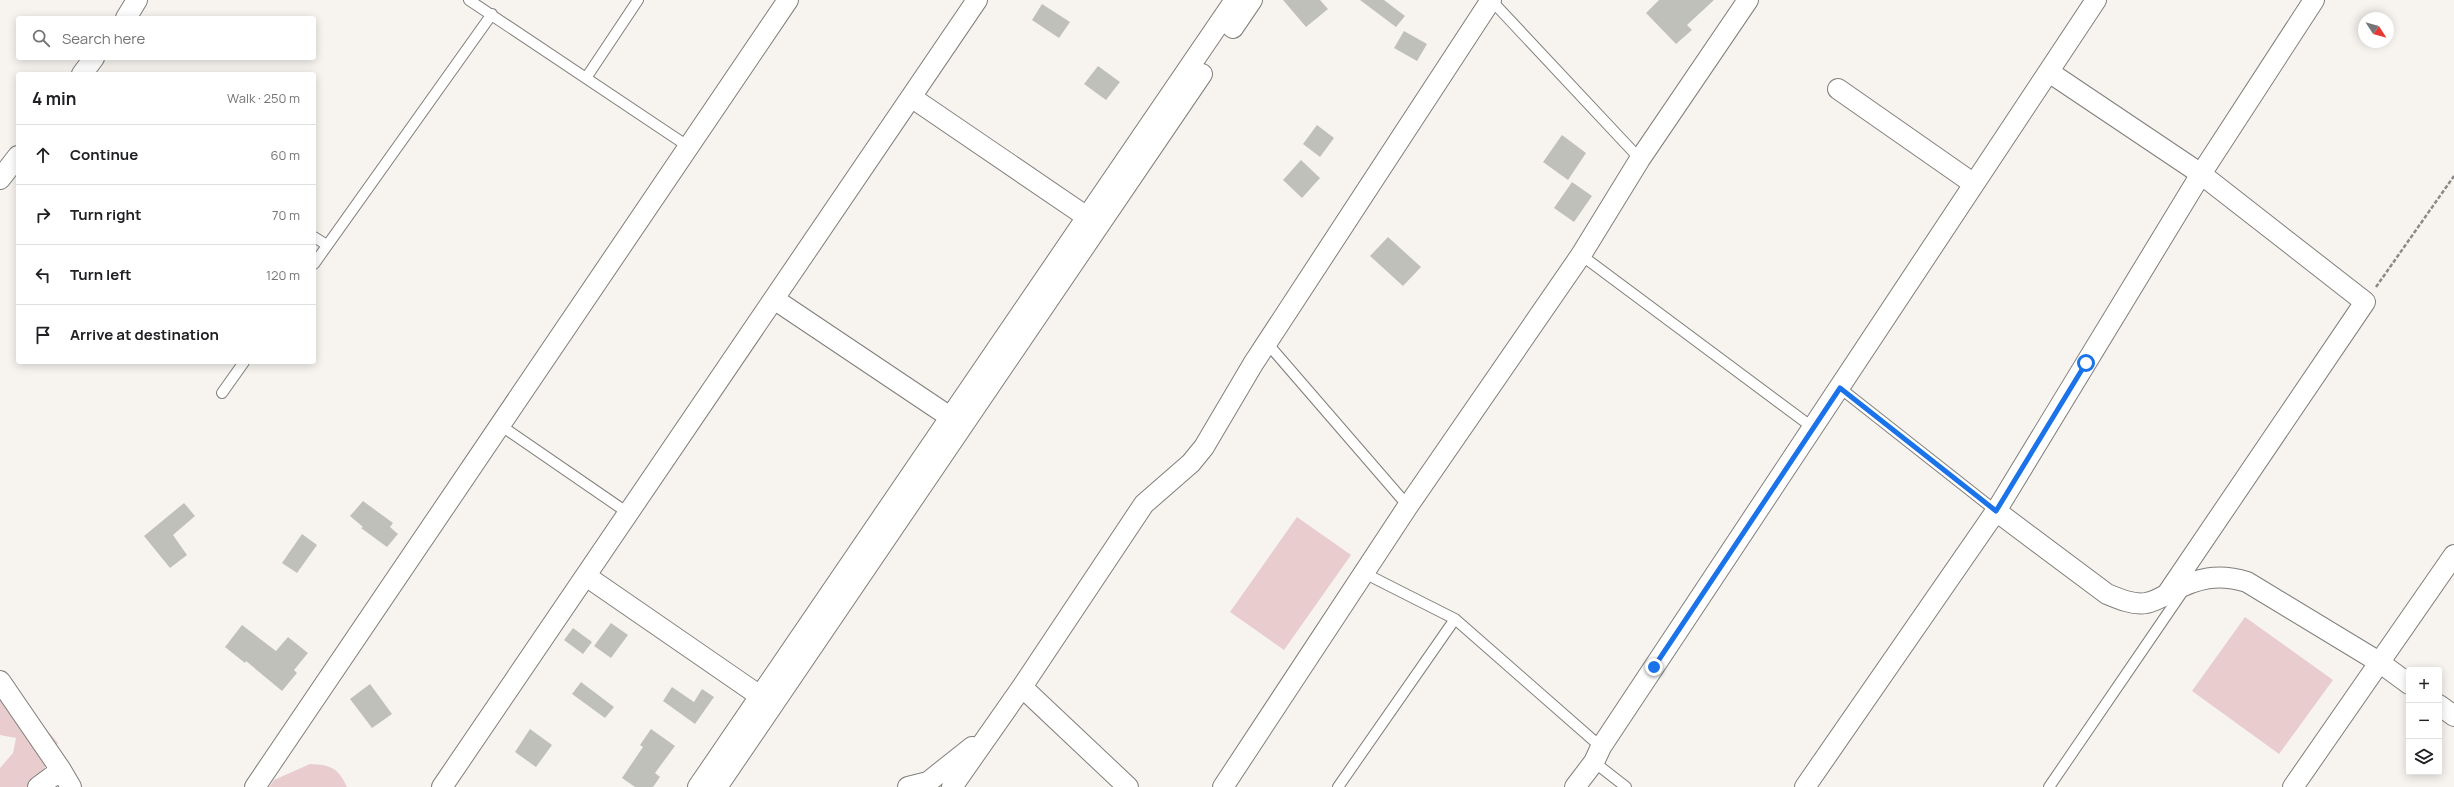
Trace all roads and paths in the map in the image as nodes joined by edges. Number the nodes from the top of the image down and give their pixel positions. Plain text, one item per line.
1 (137, 0) edge
2 (469, 0) edge
3 (638, 0) edge
4 (788, 0) edge
5 (977, 0) edge
6 (1236, 0) edge
7 (1252, 0) edge
8 (1491, 0) edge
9 (1748, 0) edge
10 (2096, 0) edge
11 (2314, 0) edge
12 (492, 14) junction
13 (127, 16) edge
14 (92, 60) edge
15 (84, 72) edge
16 (2049, 72) junction
17 (586, 78) junction
18 (1838, 89) dead end
19 (911, 97) junction
20 (689, 147) junction
21 (16, 159) edge
22 (1640, 159) junction
23 (2200, 174) junction
24 (2454, 176) edge
25 (0, 179) edge
26 (1974, 184) junction
27 (1087, 217) junction
28 (316, 238) edge
29 (327, 245) junction
30 (1581, 255) junction
31 (316, 261) edge
32 (774, 299) junction
33 (2365, 302) junction
34 (1267, 343) junction
35 (243, 364) edge
36 (1840, 388) junction
37 (222, 393) dead end
38 (950, 417) junction
39 (500, 425) junction
40 (1812, 427) junction
41 (1408, 506) junction
42 (1996, 511) junction
43 (628, 513) junction
44 (2454, 554) edge
45 (1364, 573) junction
46 (586, 576) junction
47 (2188, 583) junction
48 (2167, 594) junction
49 (1455, 619) junction
50 (2379, 662) junction
51 (0, 681) edge
52 (2406, 682) edge
53 (1022, 687) junction
54 (760, 696) junction
55 (2442, 708) edge
56 (2454, 716) edge
57 (988, 735) junction
58 (1598, 754) junction
59 (61, 770) junction
60 (38, 787) edge
61 (71, 787) edge
62 (256, 787) edge
63 (442, 787) edge
64 (698, 787) edge
65 (717, 787) edge
66 (908, 787) edge
67 (952, 787) edge
68 (1128, 787) edge
69 (1223, 787) edge
70 (1338, 787) edge
71 (1575, 787) edge
72 (1626, 787) edge
73 (1805, 787) edge
74 (2048, 787) edge
75 (2293, 787) edge

1 - 13 street
2 - 12 lane
3 - 17 lane
4 - 20 street
5 - 19 street
6 - 27 street
7 - 65 street
8 - 22 lane
8 - 34 street
9 - 22 street
10 - 16 street
11 - 23 street
12 - 17 lane
12 - 29 lane
14 - 15 street
16 - 23 street
16 - 26 street
17 - 20 lane
18 - 26 street
19 - 27 street
19 - 32 street
20 - 39 street
21 - 25 street
22 - 30 street
23 - 33 street
23 - 42 street
24 - 33 path
26 - 36 street
27 - 38 street
28 - 29 lane
29 - 31 lane
30 - 40 lane
30 - 41 street
32 - 38 street
32 - 43 street
33 - 48 street
34 - 41 lane
34 - 53 street
35 - 37 lane
36 - 40 street
36 - 42 lane
38 - 54 street
39 - 43 lane
39 - 62 street
40 - 58 street
41 - 45 street
42 - 48 street
42 - 73 street
43 - 46 street
44 - 50 street
45 - 49 lane
45 - 69 street
46 - 54 street
46 - 63 street
47 - 48 street
47 - 50 street
47 - 74 lane
49 - 58 lane
49 - 70 lane
50 - 52 street
50 - 75 street
51 - 59 street
53 - 57 street
53 - 68 street
54 - 64 street
55 - 56 street
57 - 66 street
57 - 67 street
58 - 71 street
58 - 72 lane
59 - 60 street
59 - 61 street

